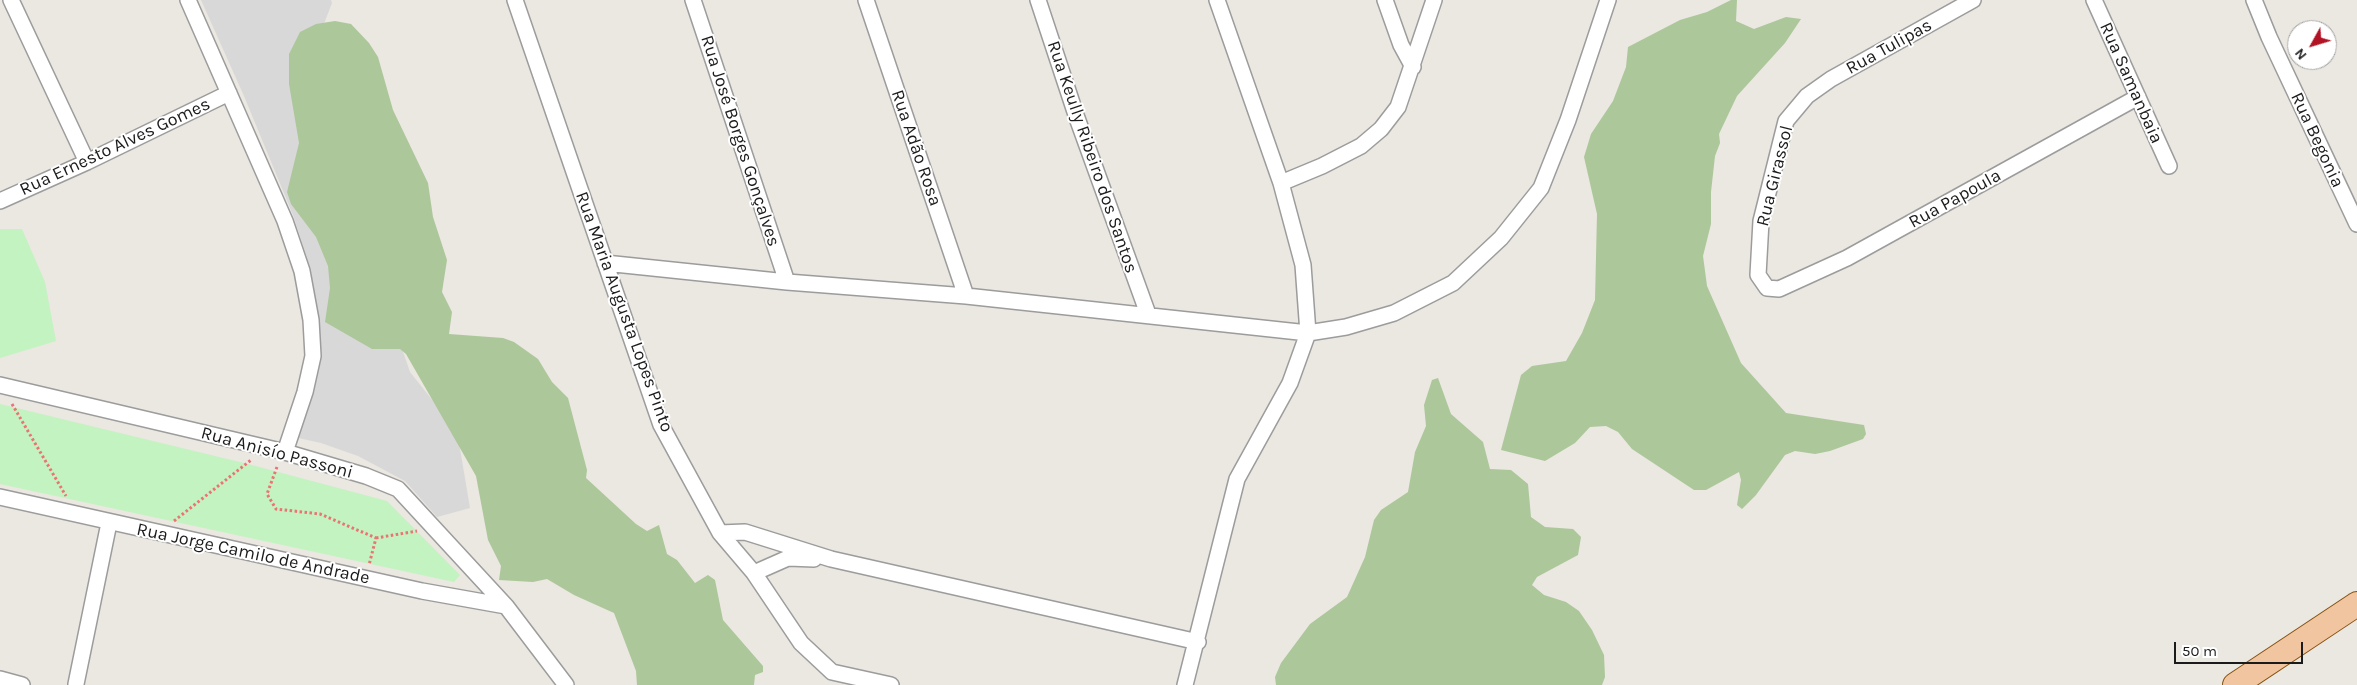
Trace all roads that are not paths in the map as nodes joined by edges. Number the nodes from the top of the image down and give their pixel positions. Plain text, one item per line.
1 (11, 0) edge
2 (188, 0) edge
3 (515, 0) edge
4 (693, 0) edge
5 (866, 0) edge
6 (1038, 0) edge
7 (1217, 0) edge
8 (1385, 0) edge
9 (1434, 0) edge
10 (1608, 0) edge
11 (1973, 0) edge
12 (2094, 0) edge
13 (2254, 0) edge
14 (1413, 67) junction
15 (1831, 79) joint
16 (230, 93) junction
17 (2138, 97) junction
18 (87, 162) junction
19 (2169, 166) dead end
20 (1280, 183) junction
21 (0, 201) edge
22 (2357, 224) edge
23 (605, 264) junction
24 (787, 282) junction
25 (1767, 288) joint
26 (966, 296) junction
27 (1148, 314) junction
28 (1308, 333) junction
29 (0, 386) edge
30 (285, 452) junction
31 (0, 497) edge
32 (109, 523) junction
33 (720, 533) junction
34 (831, 560) junction
35 (754, 573) junction
36 (2357, 604) edge
37 (506, 606) junction
38 (1198, 642) junction
39 (0, 680) edge
40 (22, 685) edge
41 (66, 685) edge
42 (77, 685) edge
43 (566, 685) edge
44 (891, 685) edge
45 (1185, 685) edge
46 (2235, 685) edge

1 - 18 street
2 - 16 street
3 - 23 street, Rua Maria Augusta Lopes Pinto
4 - 24 street, Rua José Borges Gonçalves
5 - 26 street, Rua Adão Rosa
6 - 27 street, Rua Keully Ribeiro dos Santos
7 - 20 street
8 - 14 street
9 - 14 street
10 - 28 street
11 - 15 street, Rua Tulipas
12 - 17 street, Rua Samanbaia
13 - 22 street, Rua Begonia
14 - 20 street
15 - 25 street, Rua Girassol
16 - 18 street, Rua Ernesto Alves Gomes
16 - 30 street
17 - 19 street, Rua Samanbaia
17 - 25 street, Rua Papoula
18 - 21 street, Rua Ernesto Alves Gomes
20 - 28 street
23 - 24 street
23 - 33 street, Rua Maria Augusta Lopes Pinto
24 - 26 street
26 - 27 street
27 - 28 street
28 - 38 street
29 - 30 street, Rua Anisío Passoni
30 - 37 street, Rua Anisío Passoni
31 - 32 street, Rua Jorge Camilo de Andrade
32 - 37 street, Rua Jorge Camilo de Andrade
32 - 42 street
33 - 34 street
33 - 35 street, Rua Maria Augusta Lopes Pinto
34 - 35 street
34 - 38 street
35 - 44 street, Rua Maria Augusta Lopes Pinto
36 - 46 main road
37 - 43 street, Rua Anisío Passoni
38 - 45 street
39 - 40 street
41 - 42 street

